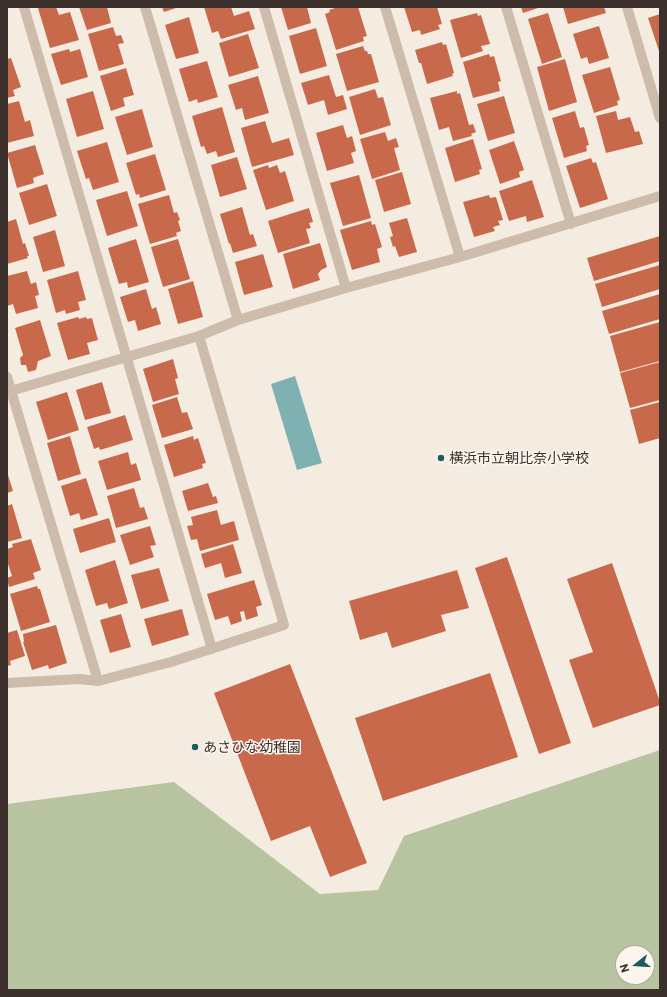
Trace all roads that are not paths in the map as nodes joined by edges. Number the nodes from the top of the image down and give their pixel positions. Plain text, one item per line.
1 (24, 7) edge
2 (145, 7) edge
3 (264, 7) edge
4 (385, 7) edge
5 (506, 7) edge
6 (626, 7) edge
7 (660, 118) edge
8 (660, 196) edge
9 (571, 224) junction
10 (460, 257) junction
11 (346, 288) junction
12 (238, 320) junction
13 (199, 336) junction
14 (127, 358) junction
15 (7, 377) edge
16 (9, 391) edge
17 (212, 649) junction
18 (98, 681) junction
19 (7, 683) edge

1 - 14 street
2 - 12 street
3 - 11 street
4 - 10 street
5 - 9 street
6 - 7 street
8 - 9 street
9 - 10 street
10 - 11 street
11 - 12 street
12 - 13 street
13 - 14 street
13 - 17 street
14 - 16 street
14 - 17 street
15 - 16 street
16 - 18 street
17 - 18 street
18 - 19 street

